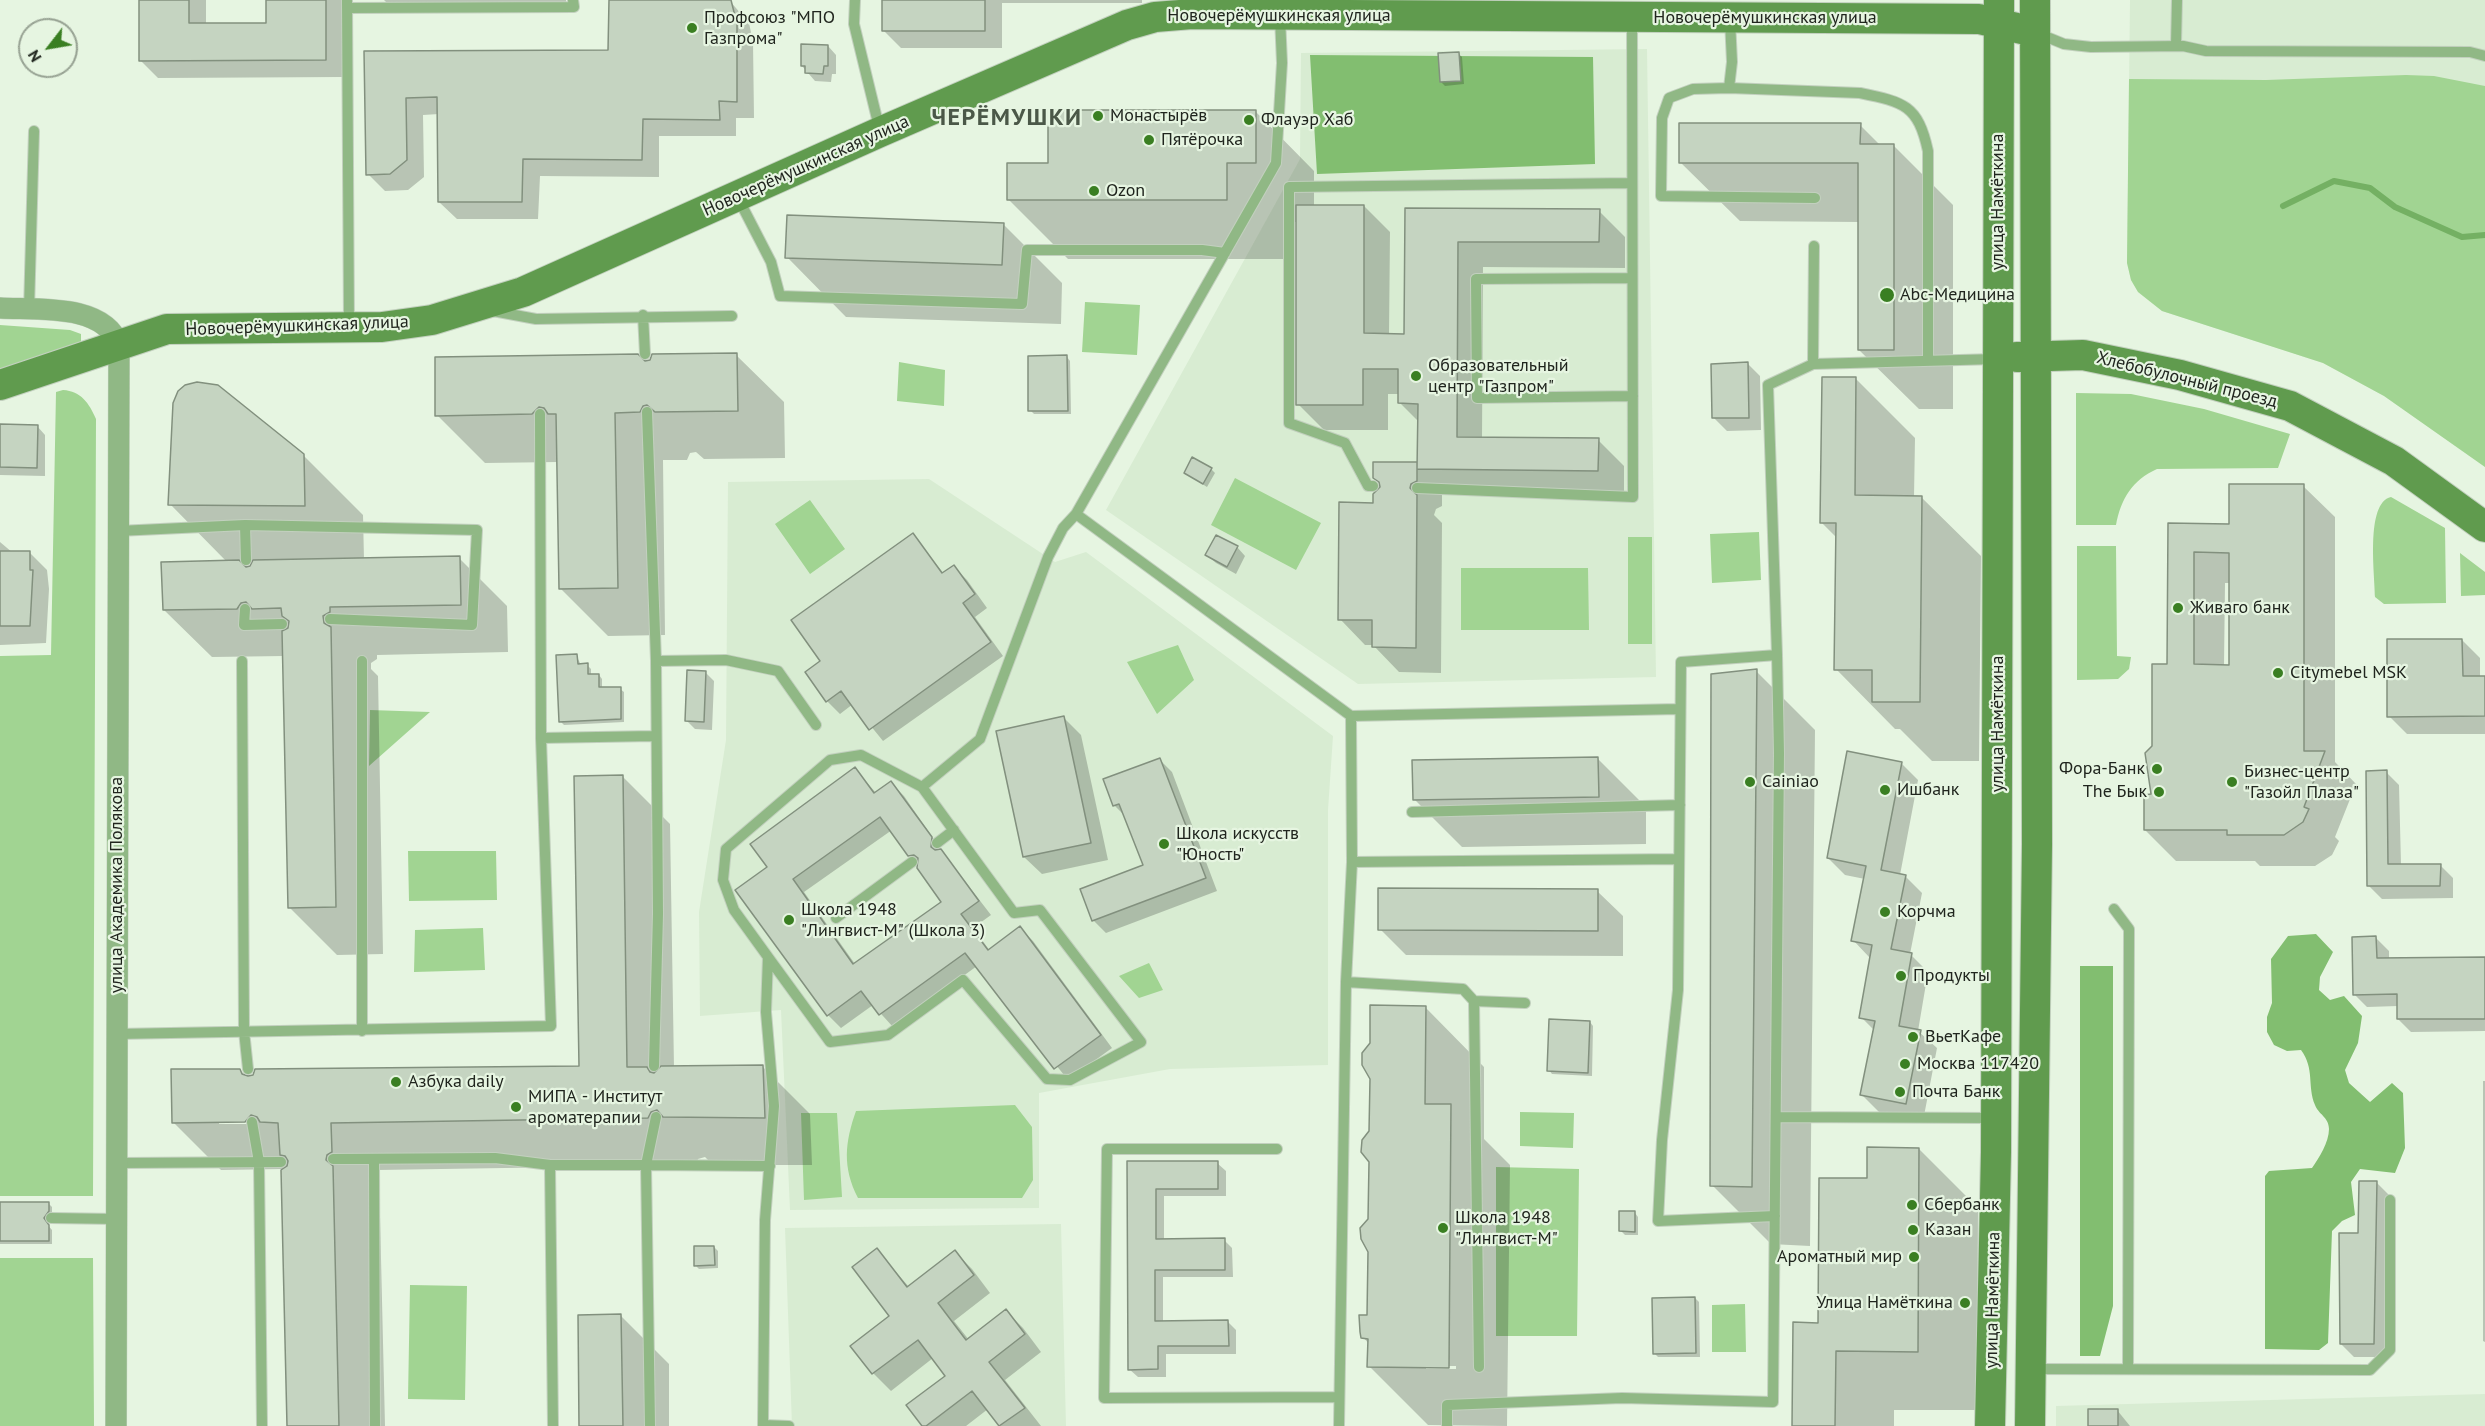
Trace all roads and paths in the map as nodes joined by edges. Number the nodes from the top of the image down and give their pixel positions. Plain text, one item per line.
1 (573, 0) edge
2 (855, 0) edge
3 (2035, 0) edge
4 (2177, 0) edge
5 (347, 4) edge
6 (1154, 8) edge
7 (1999, 11) edge
8 (1280, 16) junction
9 (1632, 18) junction
10 (1730, 19) junction
11 (2034, 32) junction
12 (2176, 46) junction
13 (2485, 56) edge
14 (1729, 88) junction
15 (34, 131) dead end
16 (880, 132) junction
17 (1632, 183) junction
18 (737, 197) junction
19 (1815, 198) dead end
20 (1814, 246) dead end
21 (1225, 253) junction
22 (1632, 278) junction
23 (0, 308) edge
24 (472, 308) junction
25 (30, 310) junction
26 (643, 315) junction
27 (732, 316) dead end
28 (349, 326) junction
29 (119, 345) junction
30 (645, 354) dead end
31 (2035, 354) junction
32 (1998, 359) junction
33 (1928, 361) junction
34 (1813, 364) junction
35 (0, 385) edge
36 (1633, 396) junction
37 (647, 412) dead end
38 (540, 414) dead end
39 (1373, 486) dead end
40 (1417, 488) dead end
41 (1076, 514) junction
42 (245, 525) junction
43 (2485, 527) edge
44 (118, 531) junction
45 (2035, 545) junction
46 (1999, 547) junction
47 (246, 560) dead end
48 (245, 609) dead end
49 (330, 619) dead end
50 (282, 624) dead end
51 (1777, 655) junction
52 (242, 661) dead end
53 (362, 661) dead end
54 (656, 661) junction
55 (1679, 709) junction
56 (1351, 716) junction
57 (816, 725) dead end
58 (654, 736) junction
59 (541, 738) junction
60 (922, 787) junction
61 (1680, 805) junction
62 (1412, 812) dead end
63 (954, 830) junction
64 (937, 843) dead end
65 (1679, 859) junction
66 (1352, 861) junction
67 (912, 862) dead end
68 (2114, 909) dead end
69 (836, 918) dead end
70 (768, 957) junction
71 (1346, 982) junction
72 (1474, 1001) junction
73 (1525, 1003) dead end
74 (244, 1031) junction
75 (362, 1031) junction
76 (116, 1034) junction
77 (654, 1066) dead end
78 (248, 1069) dead end
79 (656, 1117) dead end
80 (1776, 1117) junction
81 (1996, 1118) junction
82 (252, 1122) dead end
83 (1277, 1149) dead end
84 (333, 1159) dead end
85 (374, 1159) junction
86 (258, 1162) junction
87 (280, 1162) dead end
88 (118, 1163) junction
89 (550, 1165) junction
90 (646, 1165) junction
91 (770, 1166) junction
92 (2390, 1200) dead end
93 (1775, 1216) junction
94 (51, 1218) dead end
95 (117, 1219) junction
96 (1479, 1367) dead end
97 (2030, 1369) junction
98 (2128, 1369) junction
99 (1339, 1397) junction
100 (116, 1426) edge
101 (262, 1426) edge
102 (375, 1426) edge
103 (553, 1426) edge
104 (650, 1426) edge
105 (789, 1426) edge
106 (1339, 1426) edge
107 (1447, 1426) edge
108 (1990, 1426) edge
109 (2030, 1426) edge

1 - 5 lane
2 - 16 lane
3 - 11 main road, улица Намёткина
4 - 12 lane
5 - 28 lane
6 - 8 main road, Новочерёмушкинская улица
6 - 16 main road, Новочерёмушкинская улица
7 - 10 main road, Новочерёмушкинская улица
7 - 11 main road, Новочерёмушкинская улица
7 - 32 main road, улица Намёткина
8 - 9 main road, Новочерёмушкинская улица
8 - 21 lane
9 - 10 main road, Новочерёмушкинская улица
9 - 17 lane
10 - 14 lane
11 - 12 lane
11 - 31 main road, улица Намёткина
12 - 13 lane
14 - 19 lane
14 - 33 lane
15 - 25 lane
16 - 18 main road, Новочерёмушкинская улица
17 - 22 lane
17 - 39 lane
18 - 21 lane
18 - 24 main road, Новочерёмушкинская улица
20 - 34 lane
21 - 41 lane
22 - 36 lane
22 - 36 lane
23 - 25 street
24 - 26 lane
24 - 28 main road, Новочерёмушкинская улица
25 - 29 street
26 - 27 lane
26 - 30 lane
28 - 29 main road, Новочерёмушкинская улица
29 - 35 main road, Новочерёмушкинская улица
29 - 44 street, улица Академика Полякова
31 - 32 main road, Хлебобулочный проезд
31 - 43 main road, Хлебобулочный проезд
31 - 45 main road, улица Намёткина
32 - 33 lane
32 - 46 main road, улица Намёткина
33 - 34 lane
34 - 51 lane
36 - 40 lane
37 - 54 lane
38 - 59 lane
41 - 56 lane
41 - 60 lane
42 - 44 lane
42 - 47 lane
42 - 49 lane
44 - 76 street, улица Академика Полякова
45 - 46 street
45 - 97 main road, улица Намёткина
46 - 81 main road, улица Намёткина
48 - 50 lane
51 - 55 lane
51 - 80 lane
52 - 74 lane
53 - 75 lane
54 - 57 lane
54 - 58 lane
55 - 56 lane
55 - 61 lane
56 - 66 lane
58 - 59 lane
58 - 77 lane
59 - 75 lane
60 - 63 lane
60 - 70 lane
61 - 62 lane
61 - 65 lane
63 - 64 lane
63 - 70 lane
65 - 66 lane
65 - 93 lane
66 - 71 lane
67 - 69 lane
68 - 98 lane
70 - 91 lane
71 - 72 lane
71 - 99 lane
72 - 73 lane
72 - 96 lane
74 - 75 lane
74 - 76 lane
74 - 78 lane
76 - 88 street, улица Академика Полякова
79 - 90 lane
80 - 81 lane
80 - 93 lane
81 - 108 main road, улица Намёткина
82 - 86 lane
83 - 99 lane
84 - 85 lane
85 - 89 lane
85 - 102 lane
86 - 87 lane
86 - 88 lane
86 - 101 lane
88 - 95 street, улица Академика Полякова
89 - 90 lane
89 - 103 lane
90 - 91 lane
90 - 104 lane
91 - 105 lane
92 - 98 lane
93 - 107 lane
94 - 95 lane
95 - 100 street, улица Академика Полякова
97 - 98 lane
97 - 109 main road, улица Намёткина
99 - 106 lane

